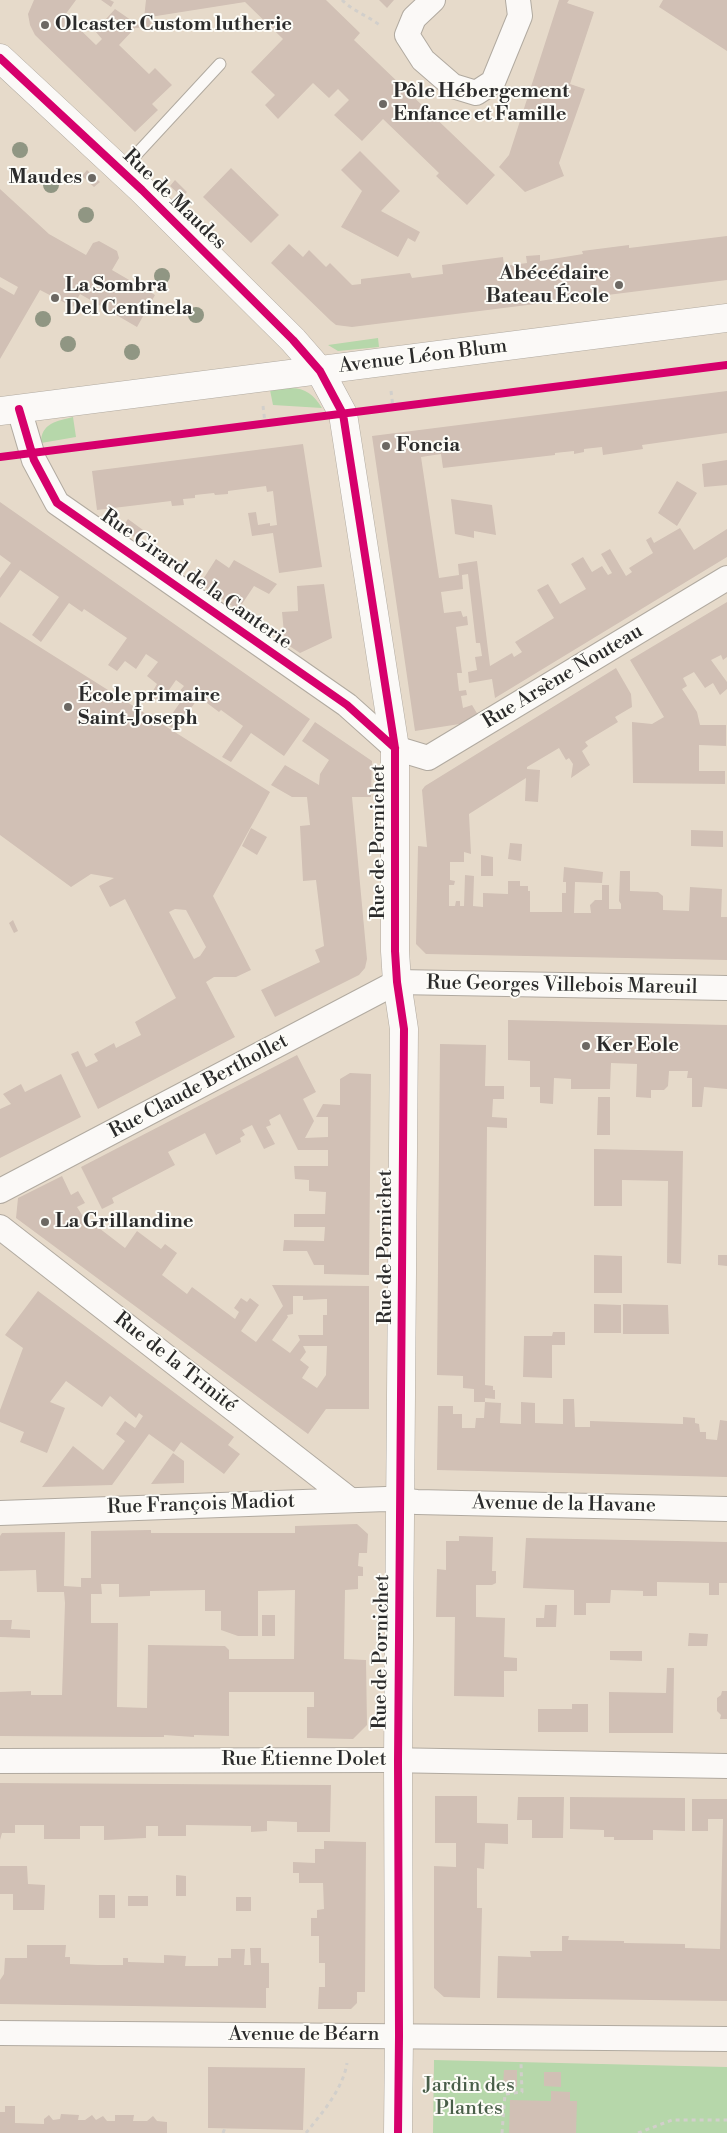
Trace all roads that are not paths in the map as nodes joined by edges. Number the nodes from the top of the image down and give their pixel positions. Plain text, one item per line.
1 (433, 0) edge
2 (518, 0) edge
3 (0, 58) edge
4 (220, 64) dead end
5 (121, 171) junction
6 (727, 318) edge
7 (320, 371) junction
8 (10, 410) edge
9 (727, 578) edge
10 (395, 748) junction
11 (397, 982) junction
12 (727, 988) edge
13 (0, 1192) edge
14 (0, 1227) edge
15 (349, 1500) junction
16 (401, 1501) junction
17 (727, 1509) edge
18 (0, 1513) edge
19 (398, 1760) junction
20 (0, 1762) edge
21 (727, 1766) edge
22 (0, 2033) edge
23 (399, 2036) junction
24 (727, 2039) edge
25 (398, 2133) edge

1 - 2 street
3 - 5 street, Rue de Maudes
4 - 5 lane
5 - 7 street, Rue de Maudes
6 - 7 street, Avenue Léon Blum
7 - 8 street, Avenue Léon Blum
7 - 10 street, Rue de Pornichet
8 - 10 street, Rue Girard de la Canterie
9 - 10 street, Rue Arsène Nouteau
10 - 11 street, Rue de Pornichet
11 - 12 street, Rue Georges Villebois Mareuil
11 - 13 street, Rue Claude Berthollet
11 - 16 street, Rue de Pornichet
14 - 15 street, Rue de la Trinité
15 - 16 street, Rue François Madiot
15 - 18 street, Rue François Madiot
16 - 17 street, Avenue de la Havane
16 - 19 street, Rue de Pornichet
19 - 20 street, Rue Étienne Dolet
19 - 21 street, Rue Étienne Dolet
19 - 23 street, Rue de Pornichet
22 - 23 street, Avenue de Béarn
23 - 24 street, Avenue de Béarn
23 - 25 street, Rue de Pornichet

